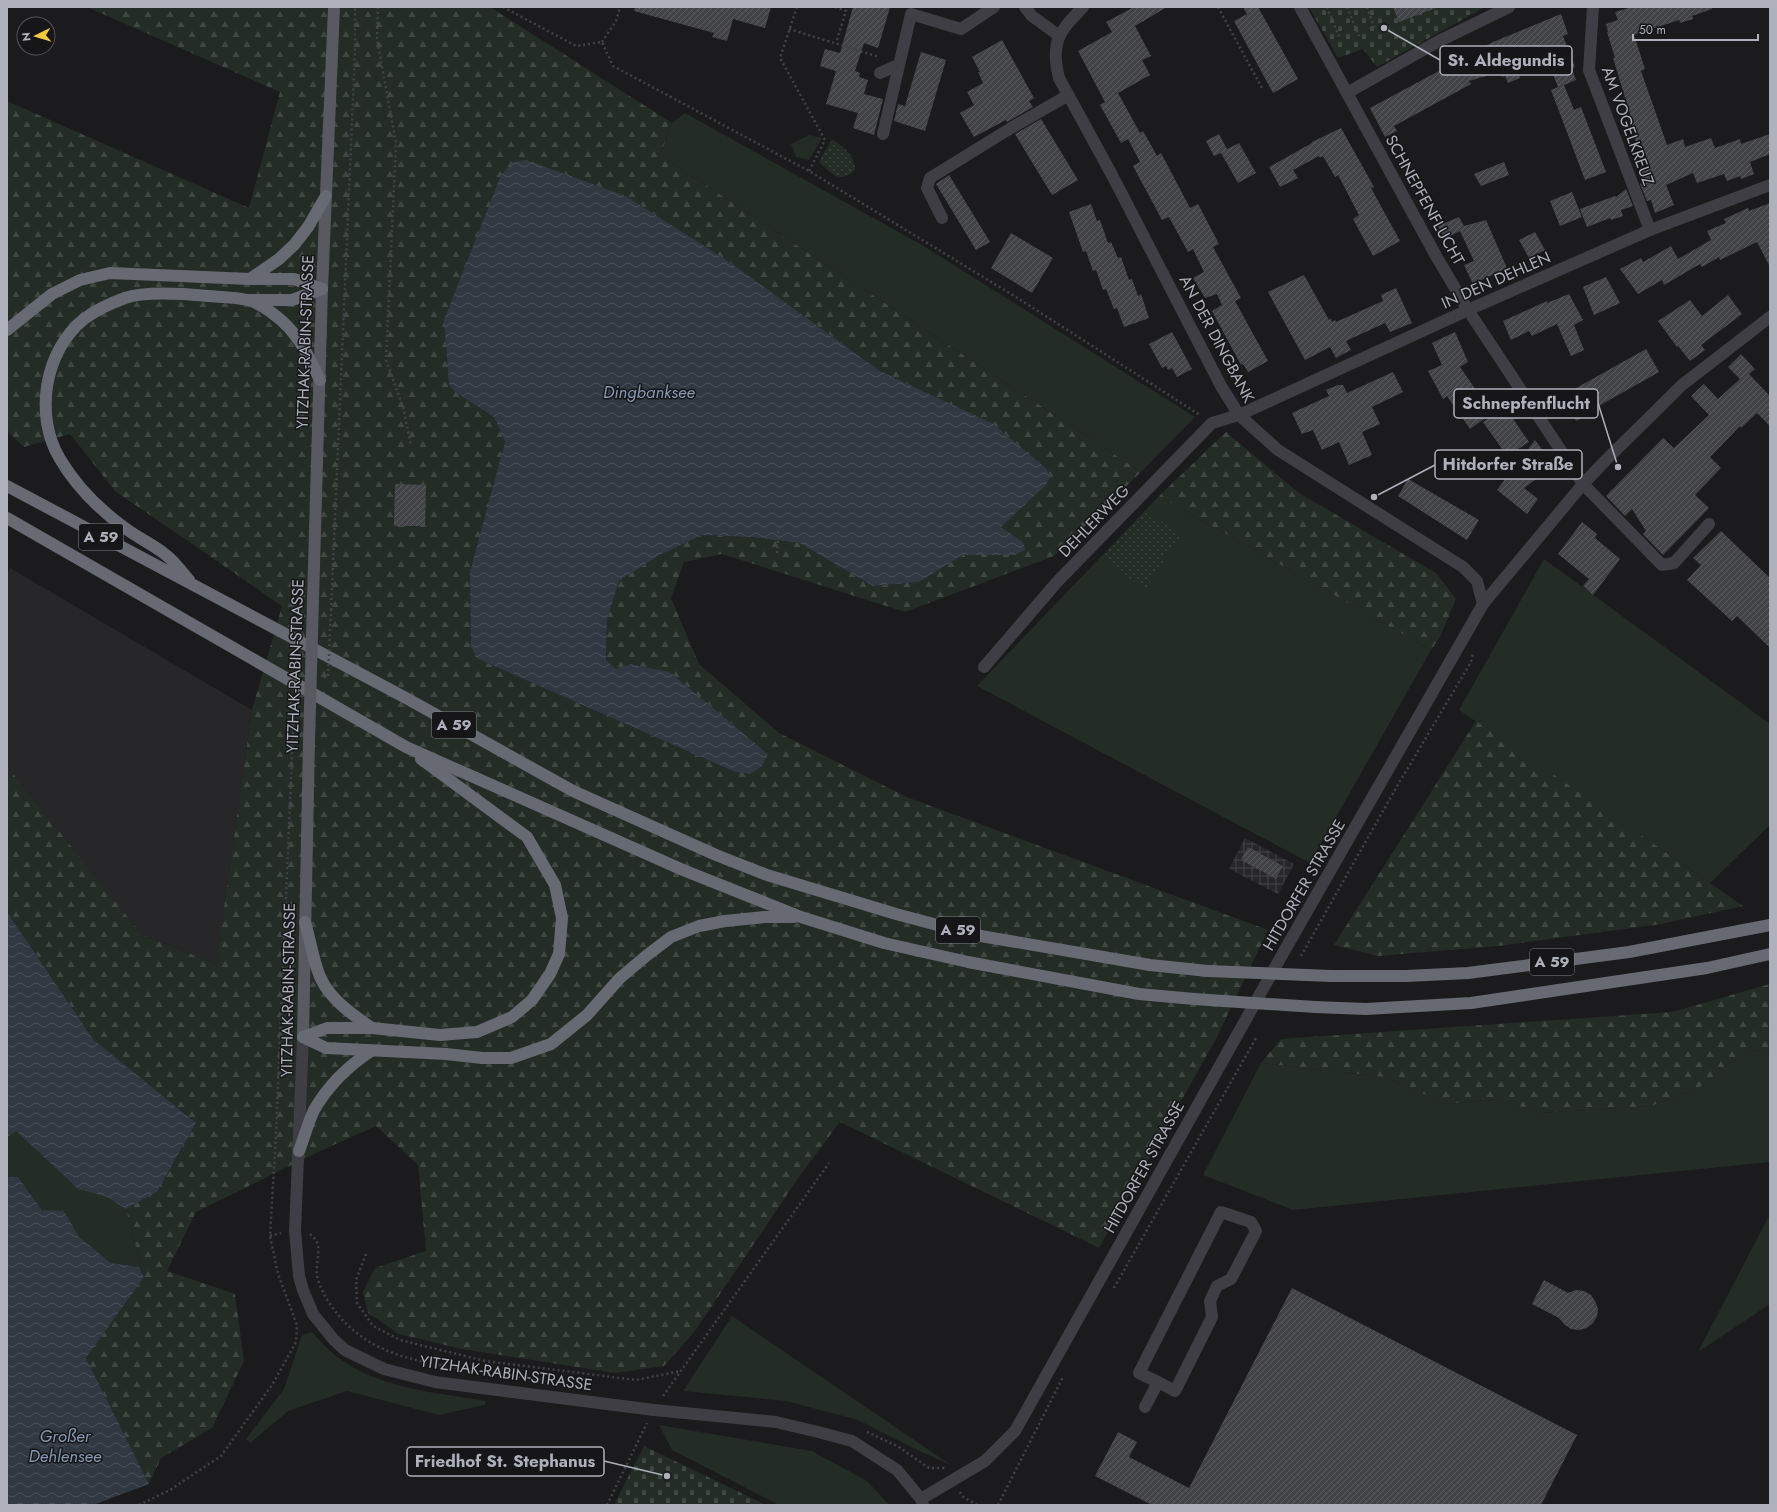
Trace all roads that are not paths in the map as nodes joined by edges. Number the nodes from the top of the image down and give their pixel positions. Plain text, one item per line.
1 (334, 7) edge
2 (994, 7) edge
3 (1025, 7) edge
4 (1083, 7) edge
5 (1300, 7) edge
6 (1509, 7) edge
7 (1593, 7) edge
8 (911, 10) edge
9 (1058, 36) junction
10 (898, 65) junction
11 (880, 73) road end
12 (1347, 93) junction
13 (1067, 96) junction
14 (883, 134) dead end
15 (1770, 185) edge
16 (326, 196) junction
17 (942, 218) dead end
18 (1650, 230) junction
19 (250, 279) junction
20 (322, 289) junction
21 (249, 300) junction
22 (1468, 310) junction
23 (1770, 317) edge
24 (7, 330) edge
25 (320, 380) junction
26 (1239, 415) junction
27 (1583, 484) junction
28 (7, 486) edge
29 (7, 518) edge
30 (1709, 524) dead end
31 (196, 587) junction
32 (1483, 604) junction
33 (984, 667) dead end
34 (406, 747) junction
35 (801, 917) junction
36 (306, 922) junction
37 (1770, 926) edge
38 (1770, 954) edge
39 (372, 1028) junction
40 (303, 1037) junction
41 (371, 1051) junction
42 (299, 1151) junction
43 (1158, 1382) junction
44 (1145, 1407) dead end
45 (922, 1502) edge

1 - 16 main road, YITZHAK-RABIN-STRASSE
2 - 8 street
3 - 9 street
4 - 9 street
5 - 12 street, SCHNEPFENFLUCHT
6 - 12 street
7 - 18 street, AM VOGELKREUZ
8 - 10 street
9 - 13 street, AN DER DINGBANK
10 - 11 street
10 - 14 street
12 - 22 street, SCHNEPFENFLUCHT
13 - 17 street
13 - 26 street, AN DER DINGBANK
15 - 18 street, IN DEN DEHLEN
16 - 19 highway
16 - 20 main road, YITZHAK-RABIN-STRASSE
18 - 22 street, IN DEN DEHLEN
19 - 20 highway
19 - 24 highway
20 - 21 highway
20 - 25 main road, YITZHAK-RABIN-STRASSE
21 - 25 highway
21 - 31 highway
22 - 26 street, IN DEN DEHLEN
22 - 27 street, SCHNEPFENFLUCHT
23 - 27 street, HITDORFER STRASSE
25 - 36 main road, YITZHAK-RABIN-STRASSE, bridge
26 - 32 street, AN DER DINGBANK
26 - 33 street, DEHLERWEG
27 - 30 street, SCHNEPFENFLUCHT
27 - 32 street, HITDORFER STRASSE
28 - 31 highway, A 59
29 - 34 highway, A 59
31 - 37 highway, A 59, bridge
32 - 45 street, HITDORFER STRASSE
34 - 35 highway, A 59
34 - 39 highway
35 - 38 highway, A 59, bridge
35 - 41 highway
36 - 39 highway
36 - 40 main road, YITZHAK-RABIN-STRASSE
39 - 40 highway
40 - 41 highway
40 - 42 street, YITZHAK-RABIN-STRASSE
41 - 42 highway
42 - 45 street, YITZHAK-RABIN-STRASSE
43 - 43 street
43 - 44 street

